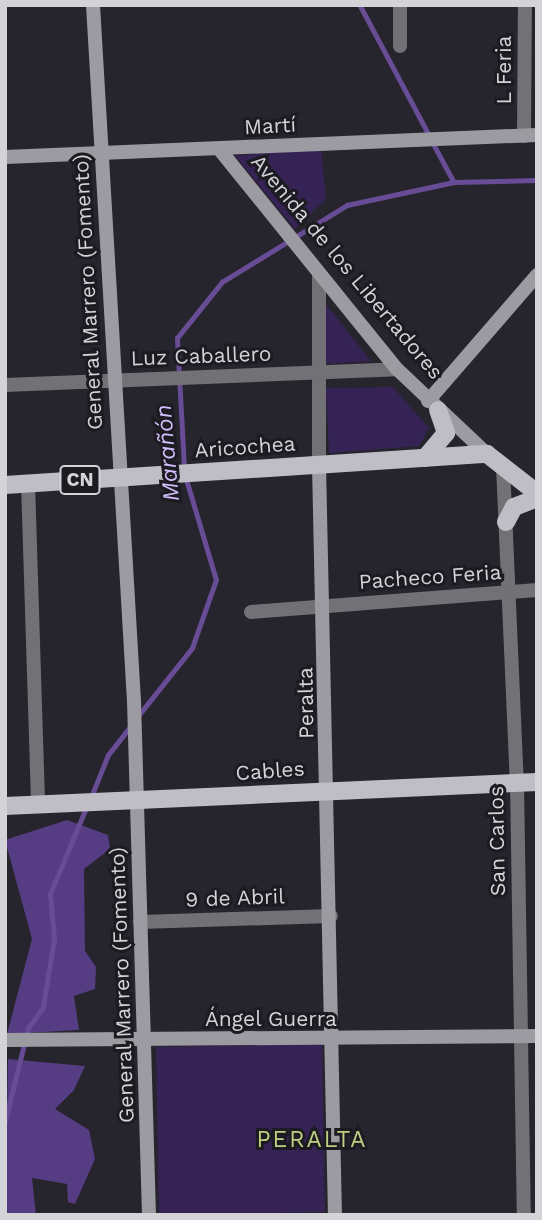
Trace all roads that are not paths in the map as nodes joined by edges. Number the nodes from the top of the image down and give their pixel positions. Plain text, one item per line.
1 (93, 5) edge
2 (400, 5) edge
3 (525, 5) edge
4 (400, 46) dead end
5 (530, 136) edge
6 (220, 150) junction
7 (102, 154) junction
8 (5, 157) edge
9 (318, 275) junction
10 (537, 275) edge
11 (397, 369) junction
12 (317, 373) junction
13 (112, 380) junction
14 (5, 385) edge
15 (433, 405) junction
16 (487, 454) junction
17 (425, 458) junction
18 (319, 465) junction
19 (503, 466) junction
20 (119, 479) junction
21 (28, 483) junction
22 (5, 485) edge
23 (537, 496) edge
24 (506, 522) junction
25 (537, 590) edge
26 (509, 593) junction
27 (326, 606) junction
28 (251, 612) dead end
29 (517, 782) junction
30 (537, 782) edge
31 (328, 790) junction
32 (137, 802) junction
33 (5, 806) edge
34 (38, 806) junction
35 (331, 916) junction
36 (140, 922) junction
37 (521, 1036) junction
38 (537, 1036) edge
39 (10, 1040) edge
40 (146, 1040) junction
41 (335, 1040) junction
42 (149, 1215) edge
43 (335, 1215) edge
44 (524, 1215) edge

1 - 7 street, General Marrero (Fomento)
2 - 4 street
3 - 5 street, L Feria
5 - 6 street, Martí
6 - 7 street, Martí
6 - 9 street, Avenida de los Libertadores
7 - 8 street, Martí
7 - 13 street, General Marrero (Fomento)
9 - 11 street, Avenida de los Libertadores
9 - 12 street, Peralta
10 - 15 street
11 - 12 street, Luz Caballero
11 - 15 street, Avenida de los Libertadores
12 - 13 street, Luz Caballero
12 - 18 street, Peralta
13 - 14 street, Luz Caballero
13 - 20 street, General Marrero (Fomento)
15 - 16 street, Avenida de los Libertadores
15 - 17 main road
16 - 17 main road, Aricochea / CN
16 - 19 main road, Avenida de los Libertadores
17 - 18 main road, Aricochea / CN
18 - 20 main road, Aricochea / CN
18 - 27 street, Peralta
19 - 23 main road, Avenida de los Libertadores
19 - 24 street, San Carlos
20 - 21 main road, Aricochea / CN
20 - 32 street, General Marrero (Fomento)
21 - 22 main road, Aricochea / CN
21 - 34 street
23 - 24 main road
24 - 26 street, San Carlos
25 - 26 street, Pacheco Feria
26 - 27 street, Pacheco Feria
26 - 29 street, San Carlos
27 - 28 street, Pacheco Feria
27 - 31 street, Peralta
29 - 30 main road, Cables
29 - 31 main road, Cables
29 - 37 street, San Carlos
31 - 32 main road, Cables
31 - 35 street, Peralta
32 - 34 main road, Cables
32 - 36 street, General Marrero (Fomento)
33 - 34 main road, Cables
35 - 36 street, 9 de Abril
35 - 41 street, Peralta
36 - 40 street, General Marrero (Fomento)
37 - 38 street, Ángel Guerra
37 - 41 street, Ángel Guerra
37 - 44 street, San Carlos
39 - 40 street, Ángel Guerra
40 - 41 street, Ángel Guerra
40 - 42 street, General Marrero (Fomento)
41 - 43 street, Peralta

